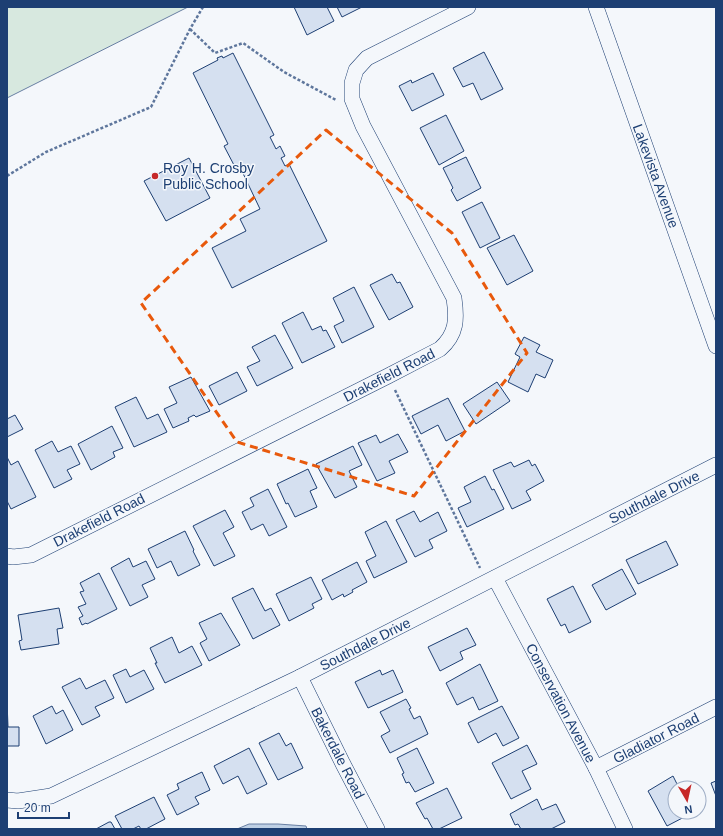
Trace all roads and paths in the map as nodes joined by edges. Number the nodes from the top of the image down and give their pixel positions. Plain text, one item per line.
1 (203, 7) edge
2 (468, 7) edge
3 (596, 7) edge
4 (190, 29) junction
5 (352, 99) junction
6 (7, 176) edge
7 (716, 346) edge
8 (388, 376) junction
9 (716, 465) edge
10 (7, 556) edge
11 (495, 578) junction
12 (300, 677) junction
13 (716, 707) edge
14 (596, 768) junction
15 (7, 800) edge
16 (377, 829) edge
17 (625, 829) edge

1 - 4 path
2 - 5 street, Drakefield Road
3 - 7 street, Lakevista Avenue
4 - 5 path
4 - 6 path
5 - 8 street, Drakefield Road
8 - 10 street, Drakefield Road
8 - 11 path
9 - 11 street, Southdale Drive
11 - 12 street, Southdale Drive
11 - 14 street, Conservation Avenue
12 - 15 street, Southdale Drive
12 - 16 street, Bakerdale Road
13 - 14 street, Gladiator Road
14 - 17 street, Conservation Avenue

